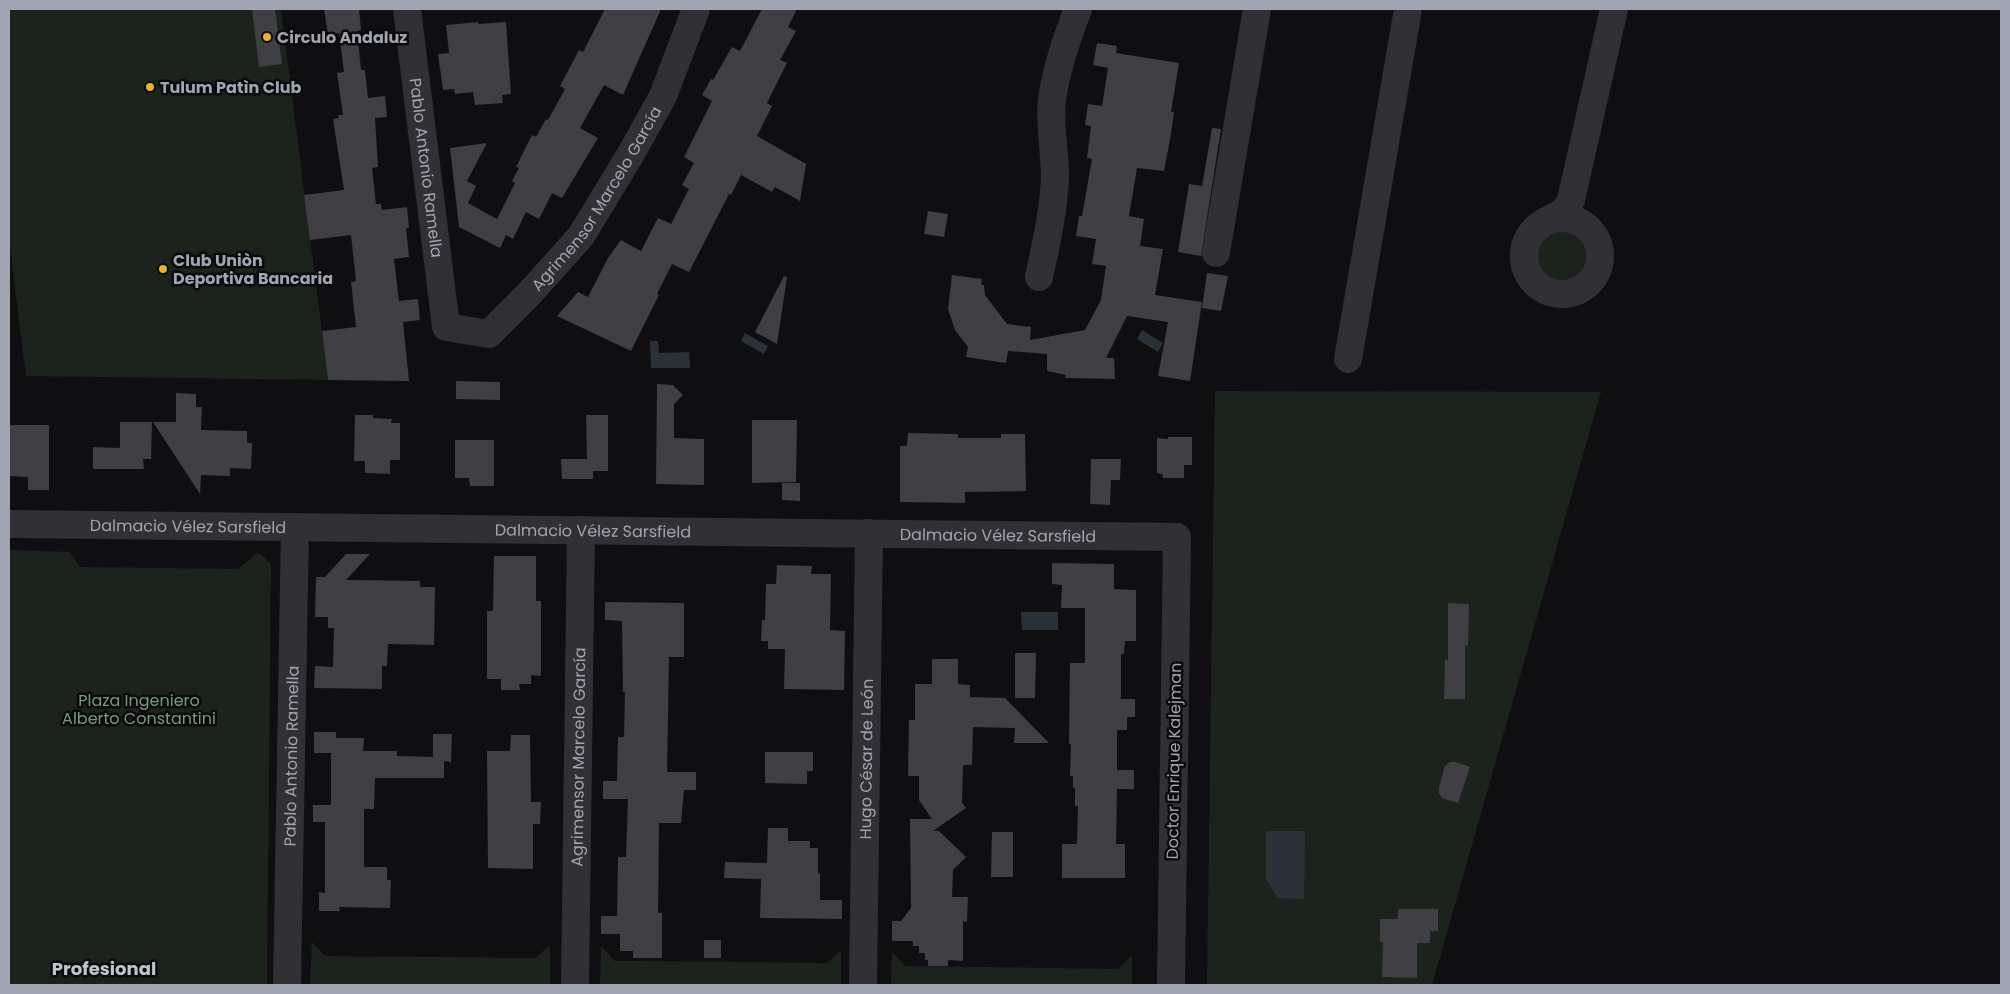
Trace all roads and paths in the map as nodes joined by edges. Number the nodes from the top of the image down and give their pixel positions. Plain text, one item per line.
1 (407, 9) edge
2 (696, 9) edge
3 (1078, 9) edge
4 (1257, 9) edge
5 (1408, 9) edge
6 (1614, 9) edge
7 (1571, 200) junction
8 (1550, 219) junction
9 (1584, 225) junction
10 (1216, 253) dead end
11 (1039, 277) dead end
12 (446, 327) joint
13 (1348, 359) dead end
14 (9, 524) edge
15 (295, 527) junction
16 (581, 530) junction
17 (869, 533) junction
18 (1177, 537) joint
19 (287, 985) edge
20 (575, 985) edge
21 (863, 985) edge
22 (1171, 985) edge

1 - 12 street, Pablo Antonio Ramella
2 - 12 street, Agrimensor Marcelo García
3 - 11 street
4 - 10 street
5 - 13 street
6 - 7 street
7 - 8 street
7 - 9 street
8 - 9 street
8 - 9 street
14 - 15 street, Dalmacio Vélez Sarsfield
15 - 16 street, Dalmacio Vélez Sarsfield
15 - 19 street, Pablo Antonio Ramella
16 - 17 street, Dalmacio Vélez Sarsfield
16 - 20 street, Agrimensor Marcelo García
17 - 18 street, Dalmacio Vélez Sarsfield
17 - 21 street, Hugo César de León
18 - 22 street, Doctor Enrique Kalejman

